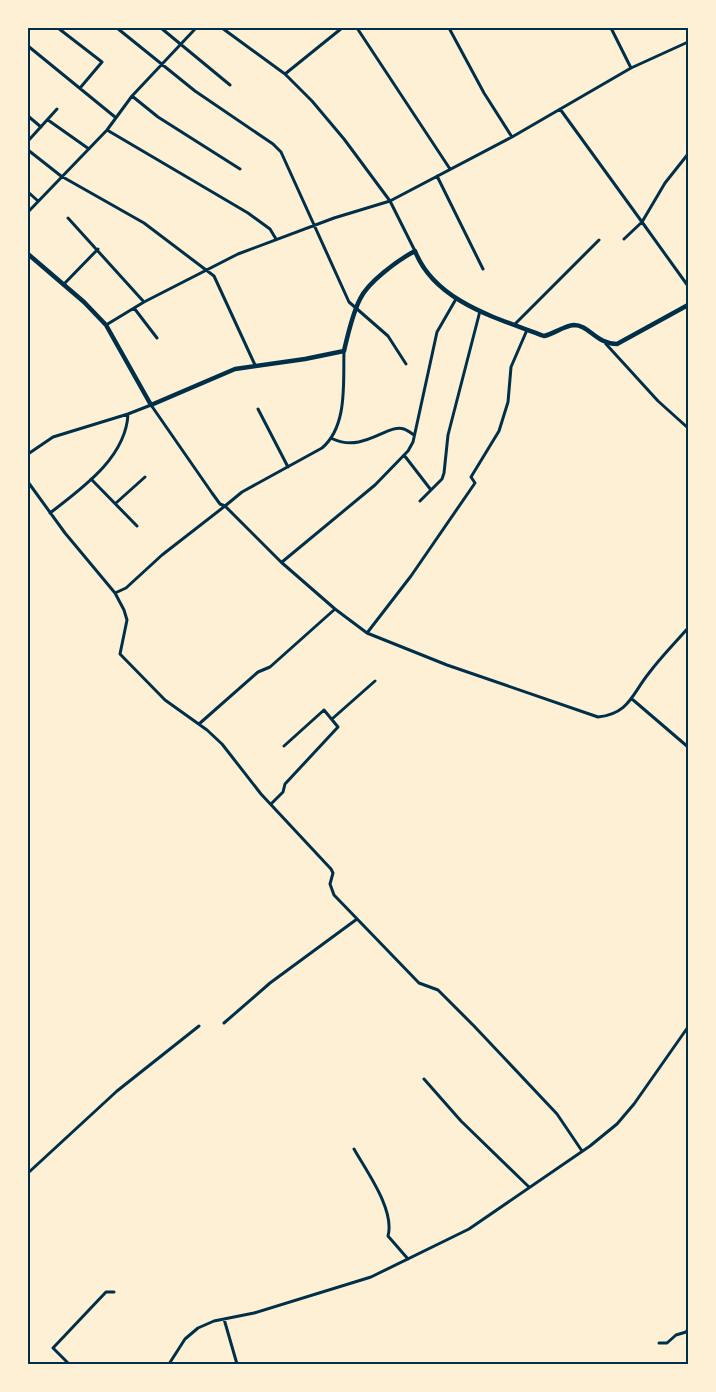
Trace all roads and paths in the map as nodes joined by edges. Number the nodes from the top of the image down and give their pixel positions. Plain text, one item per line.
1 (58, 28) edge
2 (117, 28) edge
3 (161, 28) edge
4 (196, 28) edge
5 (222, 28) edge
6 (331, 28) edge
7 (342, 28) edge
8 (357, 28) edge
9 (449, 28) edge
10 (611, 28) edge
11 (335, 33) junction
12 (688, 42) edge
13 (182, 43) junction
14 (28, 46) edge
15 (163, 64) junction
16 (631, 68) junction
17 (285, 74) junction
18 (230, 85) dead end
19 (80, 88) junction
20 (132, 96) junction
21 (57, 109) dead end
22 (560, 109) junction
23 (28, 116) edge
24 (115, 117) junction
25 (48, 120) junction
26 (41, 127) junction
27 (107, 130) junction
28 (512, 137) junction
29 (28, 141) edge
30 (89, 149) junction
31 (28, 150) edge
32 (688, 154) edge
33 (240, 169) dead end
34 (450, 170) junction
35 (61, 176) junction
36 (437, 176) junction
37 (28, 192) edge
38 (38, 201) junction
39 (390, 201) junction
40 (28, 212) edge
41 (68, 218) dead end
42 (642, 222) junction
43 (314, 226) junction
44 (276, 239) junction
45 (624, 239) dead end
46 (599, 240) dead end
47 (98, 249) junction
48 (415, 251) junction
49 (28, 254) edge
50 (206, 269) junction
51 (483, 269) dead end
52 (64, 284) junction
53 (688, 286) edge
54 (456, 299) junction
55 (144, 302) junction
56 (688, 305) edge
57 (134, 308) junction
58 (355, 309) junction
59 (480, 310) junction
60 (514, 324) junction
61 (106, 326) junction
62 (527, 330) junction
63 (156, 338) dead end
64 (606, 344) junction
65 (344, 351) junction
66 (406, 364) dead end
67 (255, 365) junction
68 (151, 404) junction
69 (258, 409) dead end
70 (128, 414) junction
71 (688, 428) edge
72 (414, 435) junction
73 (333, 439) junction
74 (28, 454) edge
75 (404, 455) junction
76 (288, 467) junction
77 (145, 477) dead end
78 (91, 479) junction
79 (28, 482) edge
80 (29, 488) edge
81 (431, 490) junction
82 (420, 501) dead end
83 (116, 504) junction
84 (225, 506) junction
85 (50, 513) junction
86 (137, 526) dead end
87 (281, 562) junction
88 (115, 594) junction
89 (335, 610) junction
90 (688, 628) edge
91 (367, 634) junction
92 (375, 681) dead end
93 (632, 700) junction
94 (332, 719) junction
95 (199, 724) junction
96 (284, 746) dead end
97 (688, 748) edge
98 (270, 804) junction
99 (357, 919) junction
100 (224, 1023) dead end
101 (199, 1026) dead end
102 (688, 1027) edge
103 (424, 1079) dead end
104 (354, 1149) dead end
105 (582, 1151) junction
106 (28, 1173) edge
107 (528, 1187) junction
108 (408, 1259) junction
109 (114, 1292) dead end
110 (224, 1319) junction
111 (688, 1329) edge
112 (659, 1343) dead end
113 (69, 1364) edge
114 (170, 1364) edge
115 (237, 1364) edge

1 - 19 street
2 - 15 street
3 - 13 street
4 - 13 street
5 - 17 street
6 - 11 street
7 - 11 street
8 - 34 street
9 - 28 street
10 - 16 street
11 - 17 street
12 - 16 street
13 - 15 street
13 - 18 street
14 - 19 street
15 - 20 street
15 - 43 street
16 - 22 street
17 - 39 street
19 - 24 street
20 - 24 street
20 - 33 street
21 - 25 street
22 - 28 street
22 - 42 street
23 - 26 street
24 - 27 street
25 - 26 street
25 - 30 street
26 - 29 street
27 - 30 street
27 - 44 street
28 - 34 street
30 - 35 street
31 - 35 street
32 - 42 street
34 - 36 street
35 - 38 street
35 - 50 street
36 - 39 street
36 - 51 street
37 - 38 street
38 - 40 street
39 - 43 street
39 - 48 street
41 - 47 street
42 - 45 street
42 - 53 street
43 - 44 street
43 - 58 street
44 - 50 street
46 - 60 street
47 - 52 street
47 - 55 street
48 - 54 main road
48 - 58 main road
49 - 52 main road
50 - 55 street
50 - 67 street
52 - 61 main road
54 - 59 main road
54 - 72 street
55 - 57 street
56 - 64 main road
57 - 61 street
57 - 63 street
58 - 65 main road
58 - 66 street
59 - 60 main road
59 - 81 street
60 - 62 main road
61 - 68 main road
62 - 64 main road
62 - 91 street
64 - 71 street
65 - 67 main road
65 - 73 street
67 - 68 main road
68 - 70 street
68 - 84 street
69 - 76 street
70 - 74 street
70 - 78 street
72 - 73 street
72 - 75 street
73 - 76 street
75 - 81 street
75 - 87 street
76 - 84 street
77 - 83 street
78 - 83 street
78 - 85 street
79 - 80 street
80 - 85 street
81 - 82 street
83 - 86 street
84 - 87 street
84 - 88 street
85 - 88 street
87 - 89 street
88 - 95 street
89 - 91 street
89 - 95 street
90 - 93 street
91 - 93 street
92 - 94 street
93 - 97 street
94 - 96 street
94 - 98 street
95 - 98 street
98 - 99 street
99 - 100 street
99 - 105 street
101 - 106 street
102 - 105 street
103 - 107 street
104 - 108 street
105 - 107 street
107 - 108 street
108 - 110 street
109 - 113 street
110 - 114 street
110 - 115 street
111 - 112 street

